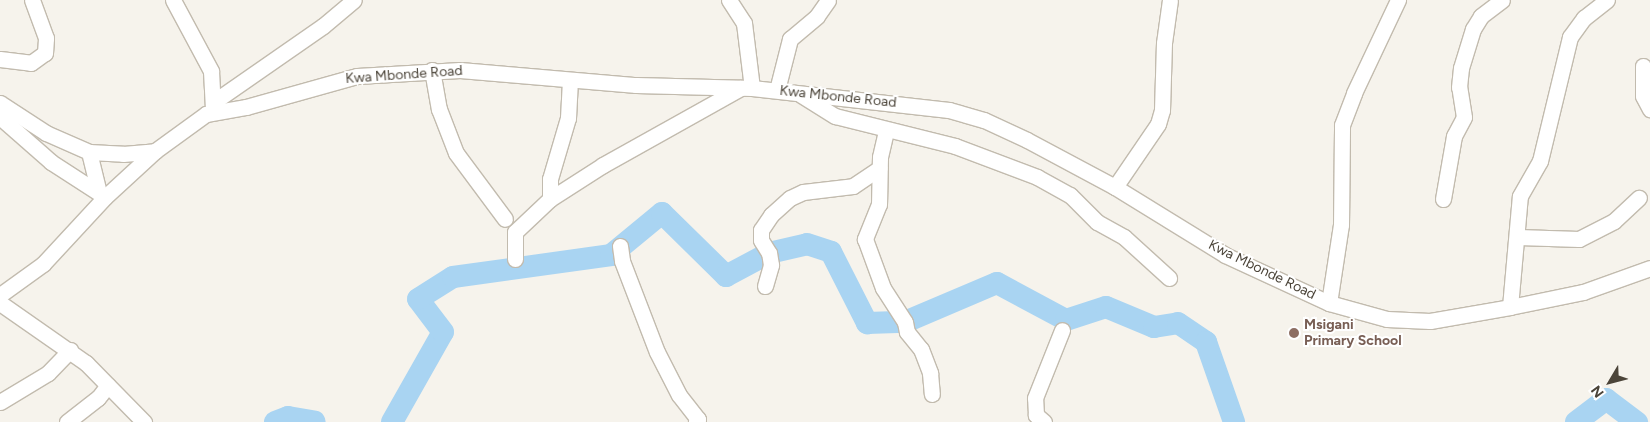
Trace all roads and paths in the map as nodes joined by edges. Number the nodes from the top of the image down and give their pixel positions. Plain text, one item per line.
1 (32, 0) edge
2 (173, 0) edge
3 (354, 0) edge
4 (828, 0) edge
5 (1170, 0) edge
6 (1398, 0) edge
7 (1502, 0) edge
8 (1605, 0) edge
9 (732, 1) edge
10 (0, 59) edge
11 (1643, 66) dead end
12 (432, 70) junction
13 (570, 80) junction
14 (746, 88) junction
15 (777, 90) junction
16 (798, 93) junction
17 (0, 103) edge
18 (213, 107) junction
19 (1650, 109) edge
20 (0, 117) edge
21 (886, 131) junction
22 (155, 151) junction
23 (89, 152) junction
24 (880, 168) junction
25 (1115, 187) junction
26 (102, 195) junction
27 (1639, 198) dead end
28 (550, 199) junction
29 (1443, 199) dead end
30 (506, 219) dead end
31 (1518, 238) junction
32 (620, 246) dead end
33 (515, 259) dead end
34 (1650, 268) edge
35 (1168, 278) dead end
36 (765, 286) dead end
37 (0, 295) edge
38 (0, 303) edge
39 (1329, 303) junction
40 (1510, 307) junction
41 (1062, 330) dead end
42 (70, 350) junction
43 (108, 385) junction
44 (932, 394) dead end
45 (0, 402) edge
46 (67, 422) edge
47 (144, 422) edge
48 (696, 422) edge
49 (1044, 422) edge

1 - 10 street
2 - 18 street
3 - 18 street
4 - 15 street
5 - 25 street
6 - 39 street
7 - 29 street
8 - 31 street
9 - 14 street
11 - 19 street
12 - 13 street, Kwa Mbonde Road
12 - 18 street, Kwa Mbonde Road
12 - 30 street
13 - 14 street, Kwa Mbonde Road
13 - 28 street
14 - 15 street, Kwa Mbonde Road
14 - 28 street
15 - 16 street, Kwa Mbonde Road
16 - 21 street
16 - 25 street, Kwa Mbonde Road
17 - 23 street
18 - 22 street, Kwa Mbonde Road
20 - 26 street
21 - 24 street
21 - 35 street
22 - 23 street
22 - 26 street, Kwa Mbonde Road
23 - 26 street
24 - 36 street
24 - 44 street
25 - 39 street, Kwa Mbonde Road
26 - 37 street, Kwa Mbonde Road
27 - 31 street
28 - 33 street
31 - 40 street
32 - 48 street
34 - 40 street, Kwa Mbonde Road
38 - 42 street
39 - 40 street, Kwa Mbonde Road
41 - 49 street
42 - 43 street
42 - 45 street
43 - 46 street
43 - 47 street

